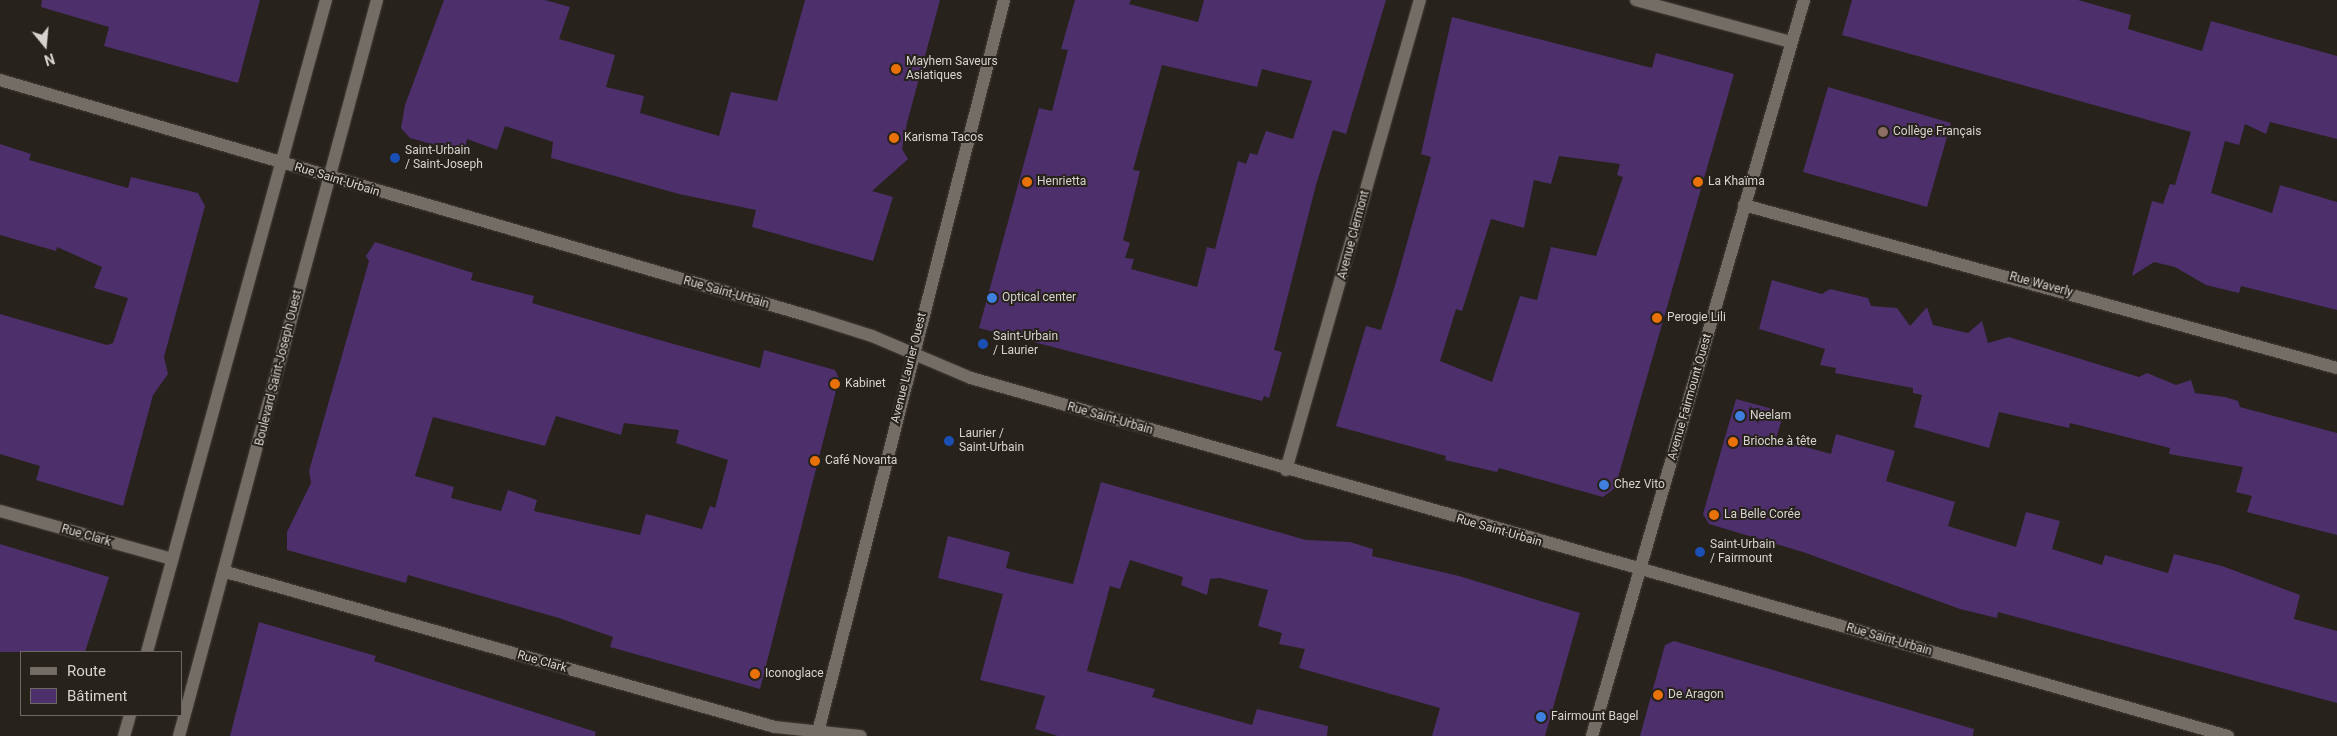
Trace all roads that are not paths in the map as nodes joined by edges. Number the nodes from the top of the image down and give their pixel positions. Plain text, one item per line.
1 (326, 0) edge
2 (377, 0) edge
3 (1004, 0) edge
4 (1420, 0) edge
5 (1636, 0) edge
6 (1804, 0) edge
7 (1791, 42) junction
8 (0, 80) edge
9 (280, 163) junction
10 (328, 178) junction
11 (1744, 206) junction
12 (912, 353) junction
13 (2337, 368) edge
14 (1286, 470) junction
15 (0, 511) edge
16 (172, 559) junction
17 (1640, 571) junction
18 (226, 572) junction
19 (147, 651) edge
20 (130, 716) edge
21 (818, 733) edge
22 (124, 736) edge
23 (179, 736) edge
24 (861, 736) edge
25 (1592, 736) edge
26 (2228, 736) edge

1 - 9 main road
2 - 10 main road, Boulevard Saint-Joseph Ouest
3 - 12 main road, Avenue Laurier Ouest
4 - 14 main road, Avenue Clermont
5 - 7 main road
6 - 7 main road, Avenue Fairmount Ouest
7 - 11 main road, Avenue Fairmount Ouest
8 - 9 main road, Rue Saint-Urbain
9 - 10 main road, Rue Saint-Urbain
9 - 16 main road
10 - 12 main road, Rue Saint-Urbain
10 - 18 main road, Boulevard Saint-Joseph Ouest
11 - 13 main road, Rue Waverly
11 - 17 main road, Avenue Fairmount Ouest
12 - 14 main road, Rue Saint-Urbain
12 - 21 main road, Avenue Laurier Ouest
14 - 17 main road, Rue Saint-Urbain
15 - 16 main road, Rue Clark
16 - 19 main road
17 - 25 main road, Avenue Fairmount Ouest
17 - 26 main road, Rue Saint-Urbain
18 - 21 main road, Rue Clark
18 - 23 main road, Boulevard Saint-Joseph Ouest
20 - 22 main road
21 - 24 main road, Rue Clark

